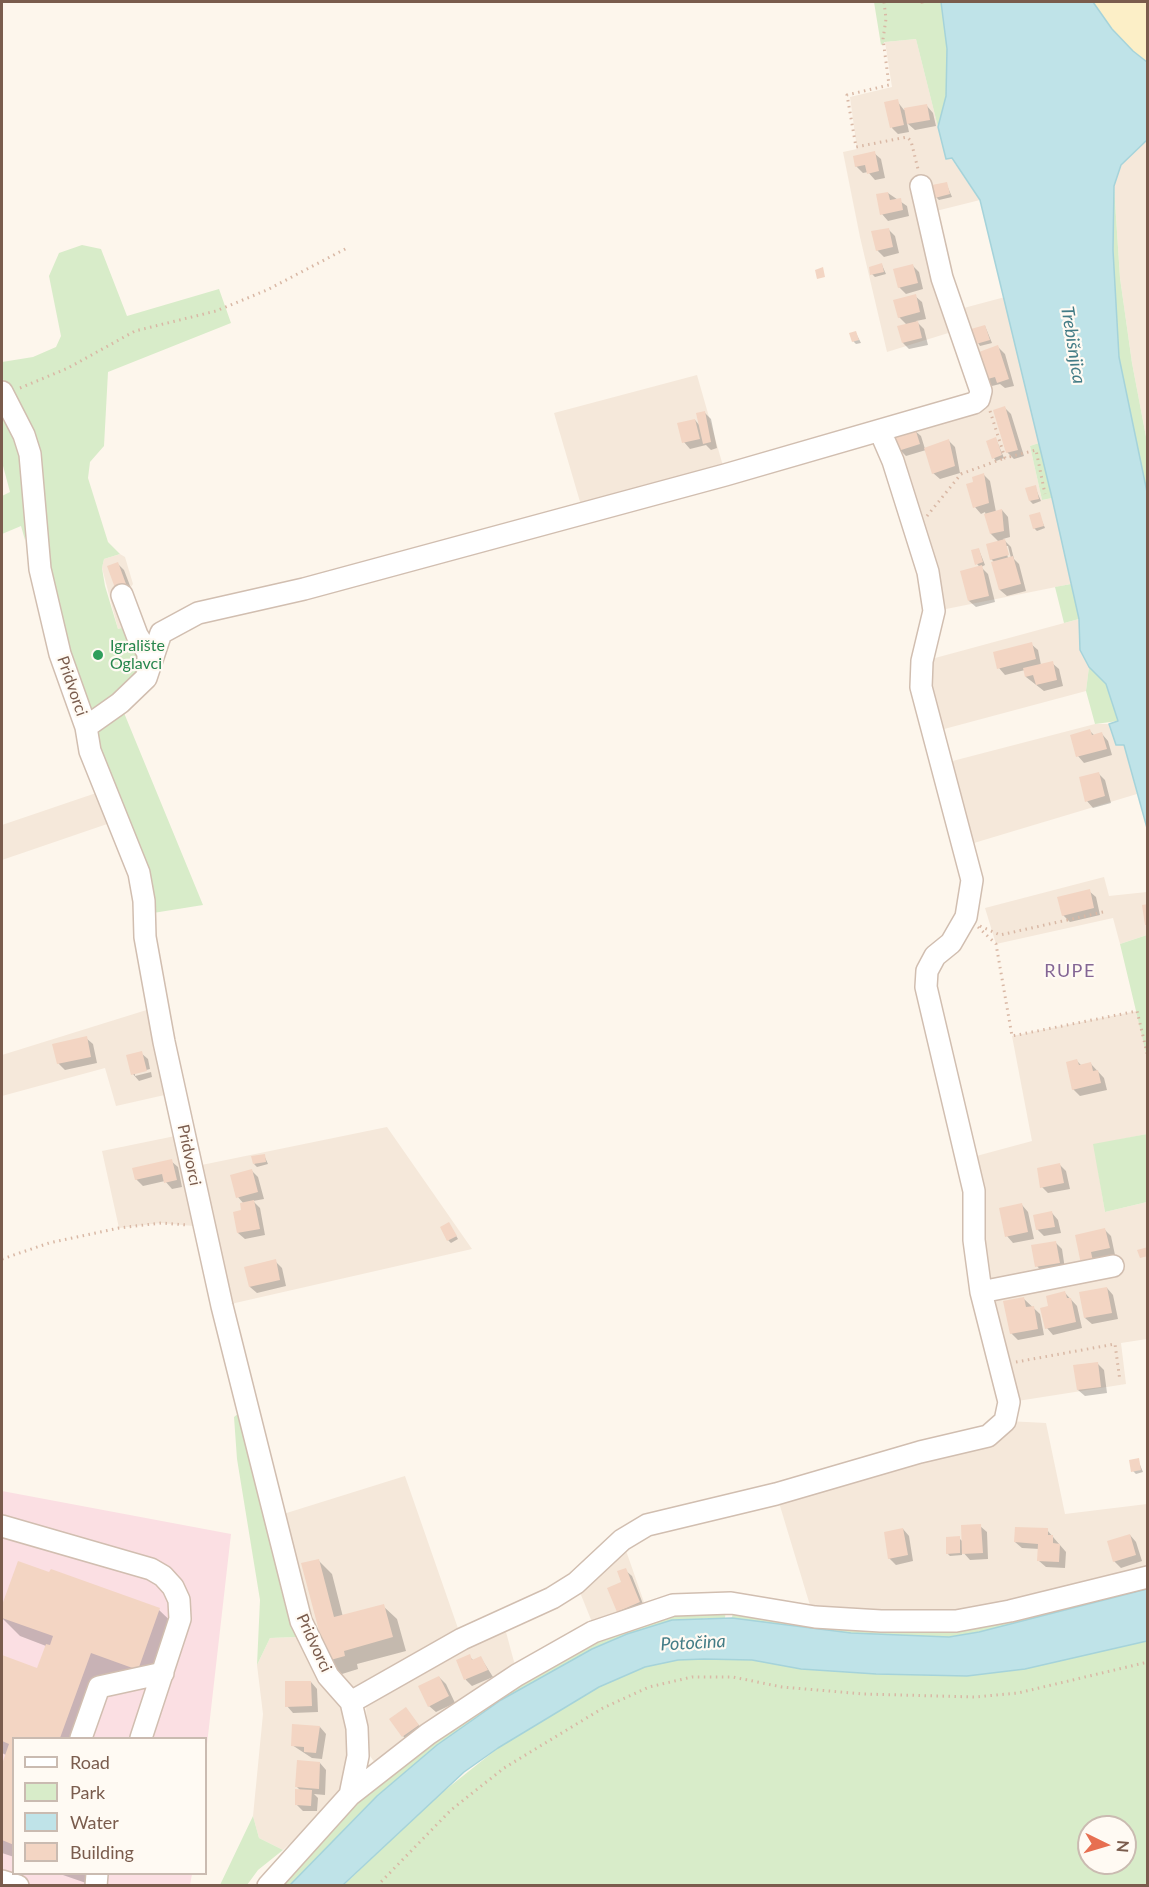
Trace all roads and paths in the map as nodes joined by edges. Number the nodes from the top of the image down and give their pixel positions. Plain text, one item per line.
1 (884, 2) edge
2 (922, 2) edge
3 (923, 7) dead end
4 (921, 186) joint
5 (349, 247) dead end
6 (2, 394) edge
7 (979, 399) junction
8 (880, 431) junction
9 (1005, 458) junction
10 (1045, 494) dead end
11 (915, 532) junction
12 (122, 595) dead end
13 (146, 678) junction
14 (87, 727) junction
15 (1103, 912) dead end
16 (966, 916) junction
17 (1148, 1057) edge
18 (204, 1227) junction
19 (2, 1260) edge
20 (1113, 1266) dead end
21 (981, 1292) junction
22 (1000, 1365) junction
23 (1120, 1381) dead end
24 (2, 1528) edge
25 (1148, 1577) edge
26 (1148, 1662) edge
27 (163, 1673) junction
28 (351, 1702) junction
29 (81, 1737) edge
30 (141, 1737) edge
31 (350, 1795) junction
32 (2, 1881) edge
33 (18, 1886) edge
34 (268, 1886) edge
35 (377, 1886) edge

1 - 4 path
2 - 3 path
4 - 7 street
5 - 6 path
6 - 14 street, Pridvorci
7 - 8 street
7 - 9 path
8 - 11 street
8 - 13 street
9 - 10 path
9 - 11 path
11 - 16 street
12 - 13 street
13 - 14 street
14 - 18 street, Pridvorci
15 - 16 path
16 - 17 path
16 - 21 street
18 - 19 path
18 - 28 street, Pridvorci
20 - 21 street
21 - 22 street
22 - 23 path
22 - 28 street
24 - 27 street
25 - 31 street
26 - 35 path
27 - 29 street
27 - 30 street
28 - 31 street, Pridvorci
31 - 34 street
32 - 33 street

